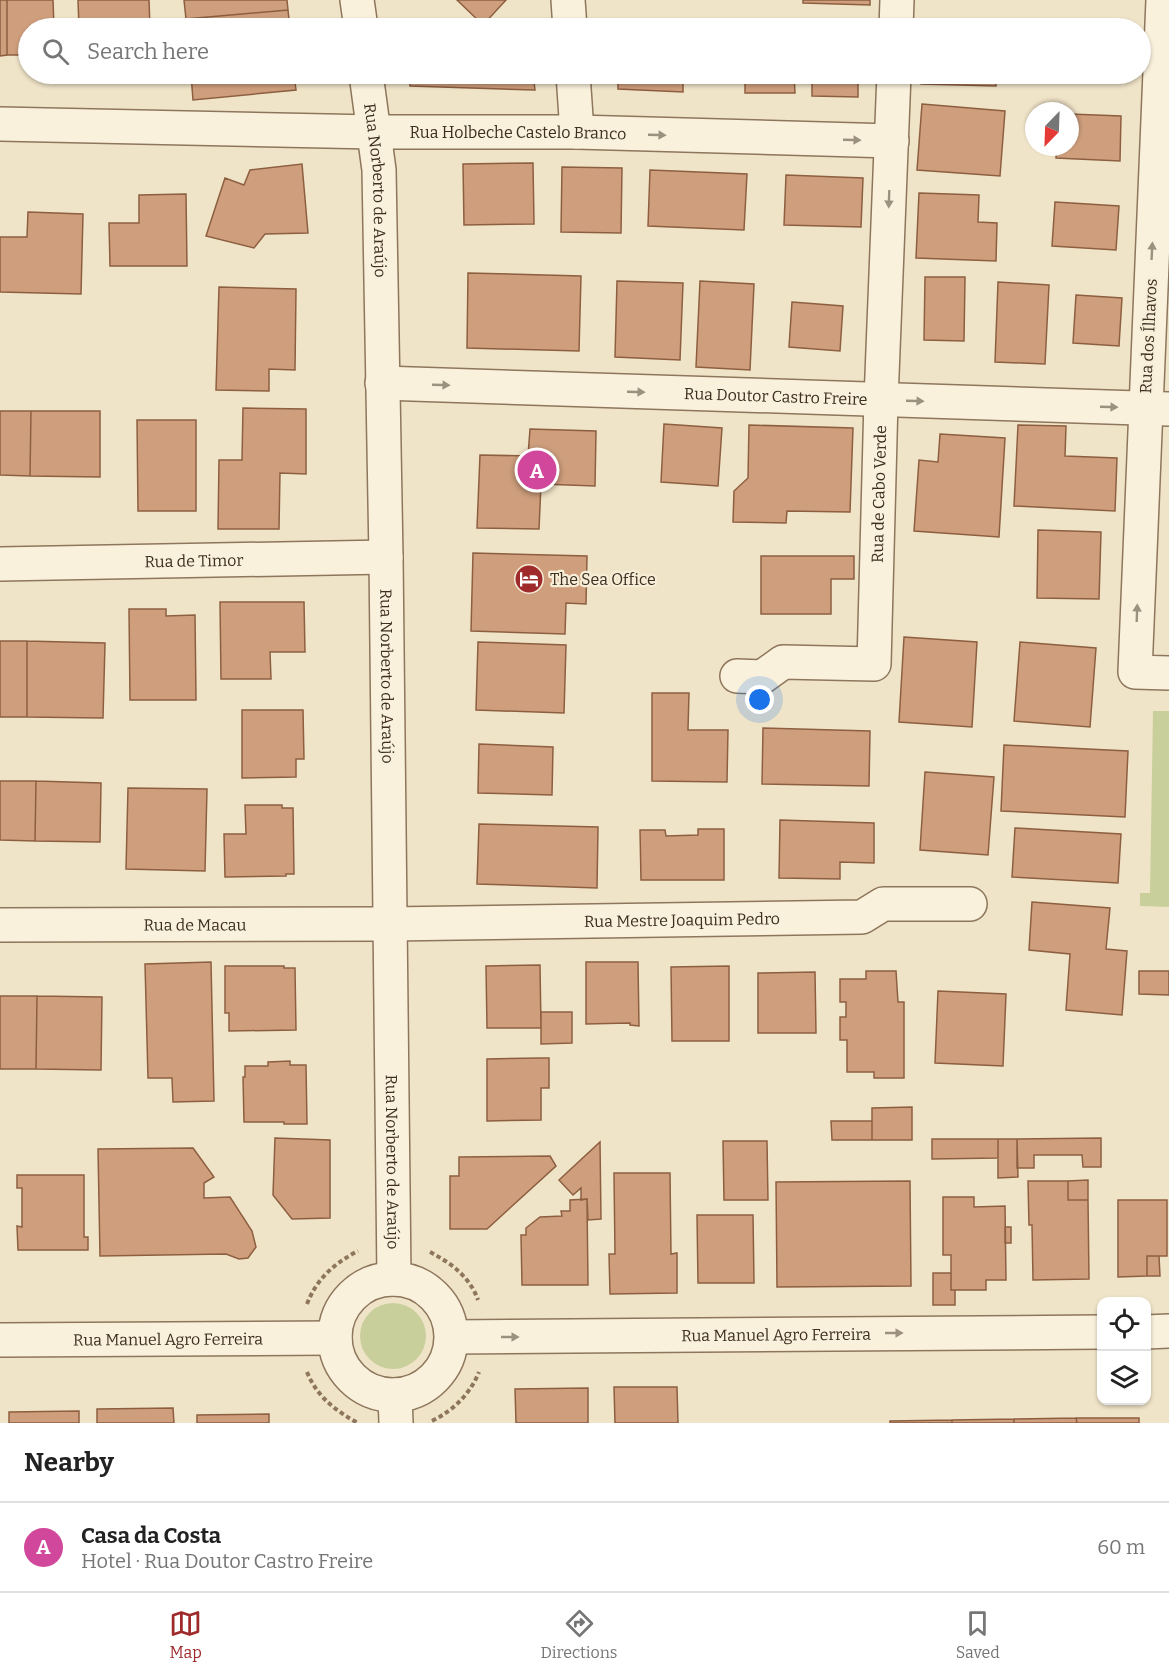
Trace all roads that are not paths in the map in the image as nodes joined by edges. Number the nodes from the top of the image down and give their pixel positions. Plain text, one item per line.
1 (357, 0) edge
2 (568, 0) edge
3 (897, 0) edge
4 (1163, 0) edge
5 (360, 18) edge
6 (569, 18) edge
7 (896, 18) edge
8 (367, 84) edge
9 (574, 84) edge
10 (894, 84) edge
11 (0, 124) edge
12 (374, 132) junction
13 (577, 132) junction
14 (891, 141) junction
15 (1163, 143) edge
16 (382, 383) junction
17 (881, 400) junction
18 (1157, 409) edge
19 (386, 557) junction
20 (0, 564) edge
21 (1169, 673) edge
22 (737, 676) dead end
23 (970, 904) dead end
24 (390, 924) junction
25 (0, 925) edge
26 (394, 1279) junction
27 (1169, 1331) edge
28 (1097, 1332) edge
29 (1151, 1332) edge
30 (452, 1337) junction
31 (335, 1338) junction
32 (0, 1340) edge
33 (396, 1409) edge

1 - 5 street
2 - 6 street
3 - 7 street
4 - 15 street, Rua dos Ílhavos
8 - 12 street, Rua Norberto de Araújo
9 - 13 street
10 - 14 street, Rua de Cabo Verde
11 - 12 street, Rua Holbeche Castelo Branco
12 - 13 street, Rua Holbeche Castelo Branco
12 - 16 street, Rua Norberto de Araújo
13 -> 14 street, Rua Holbeche Castelo Branco
14 -> 17 street, Rua de Cabo Verde
18 -> 15 street, Rua dos Ílhavos
16 -> 17 street, Rua Doutor Castro Freire
16 - 19 street, Rua Norberto de Araújo
17 -> 18 street, Rua Doutor Castro Freire
17 - 22 street, Rua de Cabo Verde
21 -> 18 street, Rua dos Ílhavos
19 - 20 street, Rua de Timor
19 - 24 street, Rua Norberto de Araújo
23 - 24 street, Rua Mestre Joaquim Pedro
24 - 25 street, Rua de Macau
24 - 26 street, Rua Norberto de Araújo
26 - 30 street
26 - 31 street
27 - 29 street
30 -> 28 street, Rua Manuel Agro Ferreira
30 - 33 street
31 - 32 street, Rua Manuel Agro Ferreira
31 - 33 street

